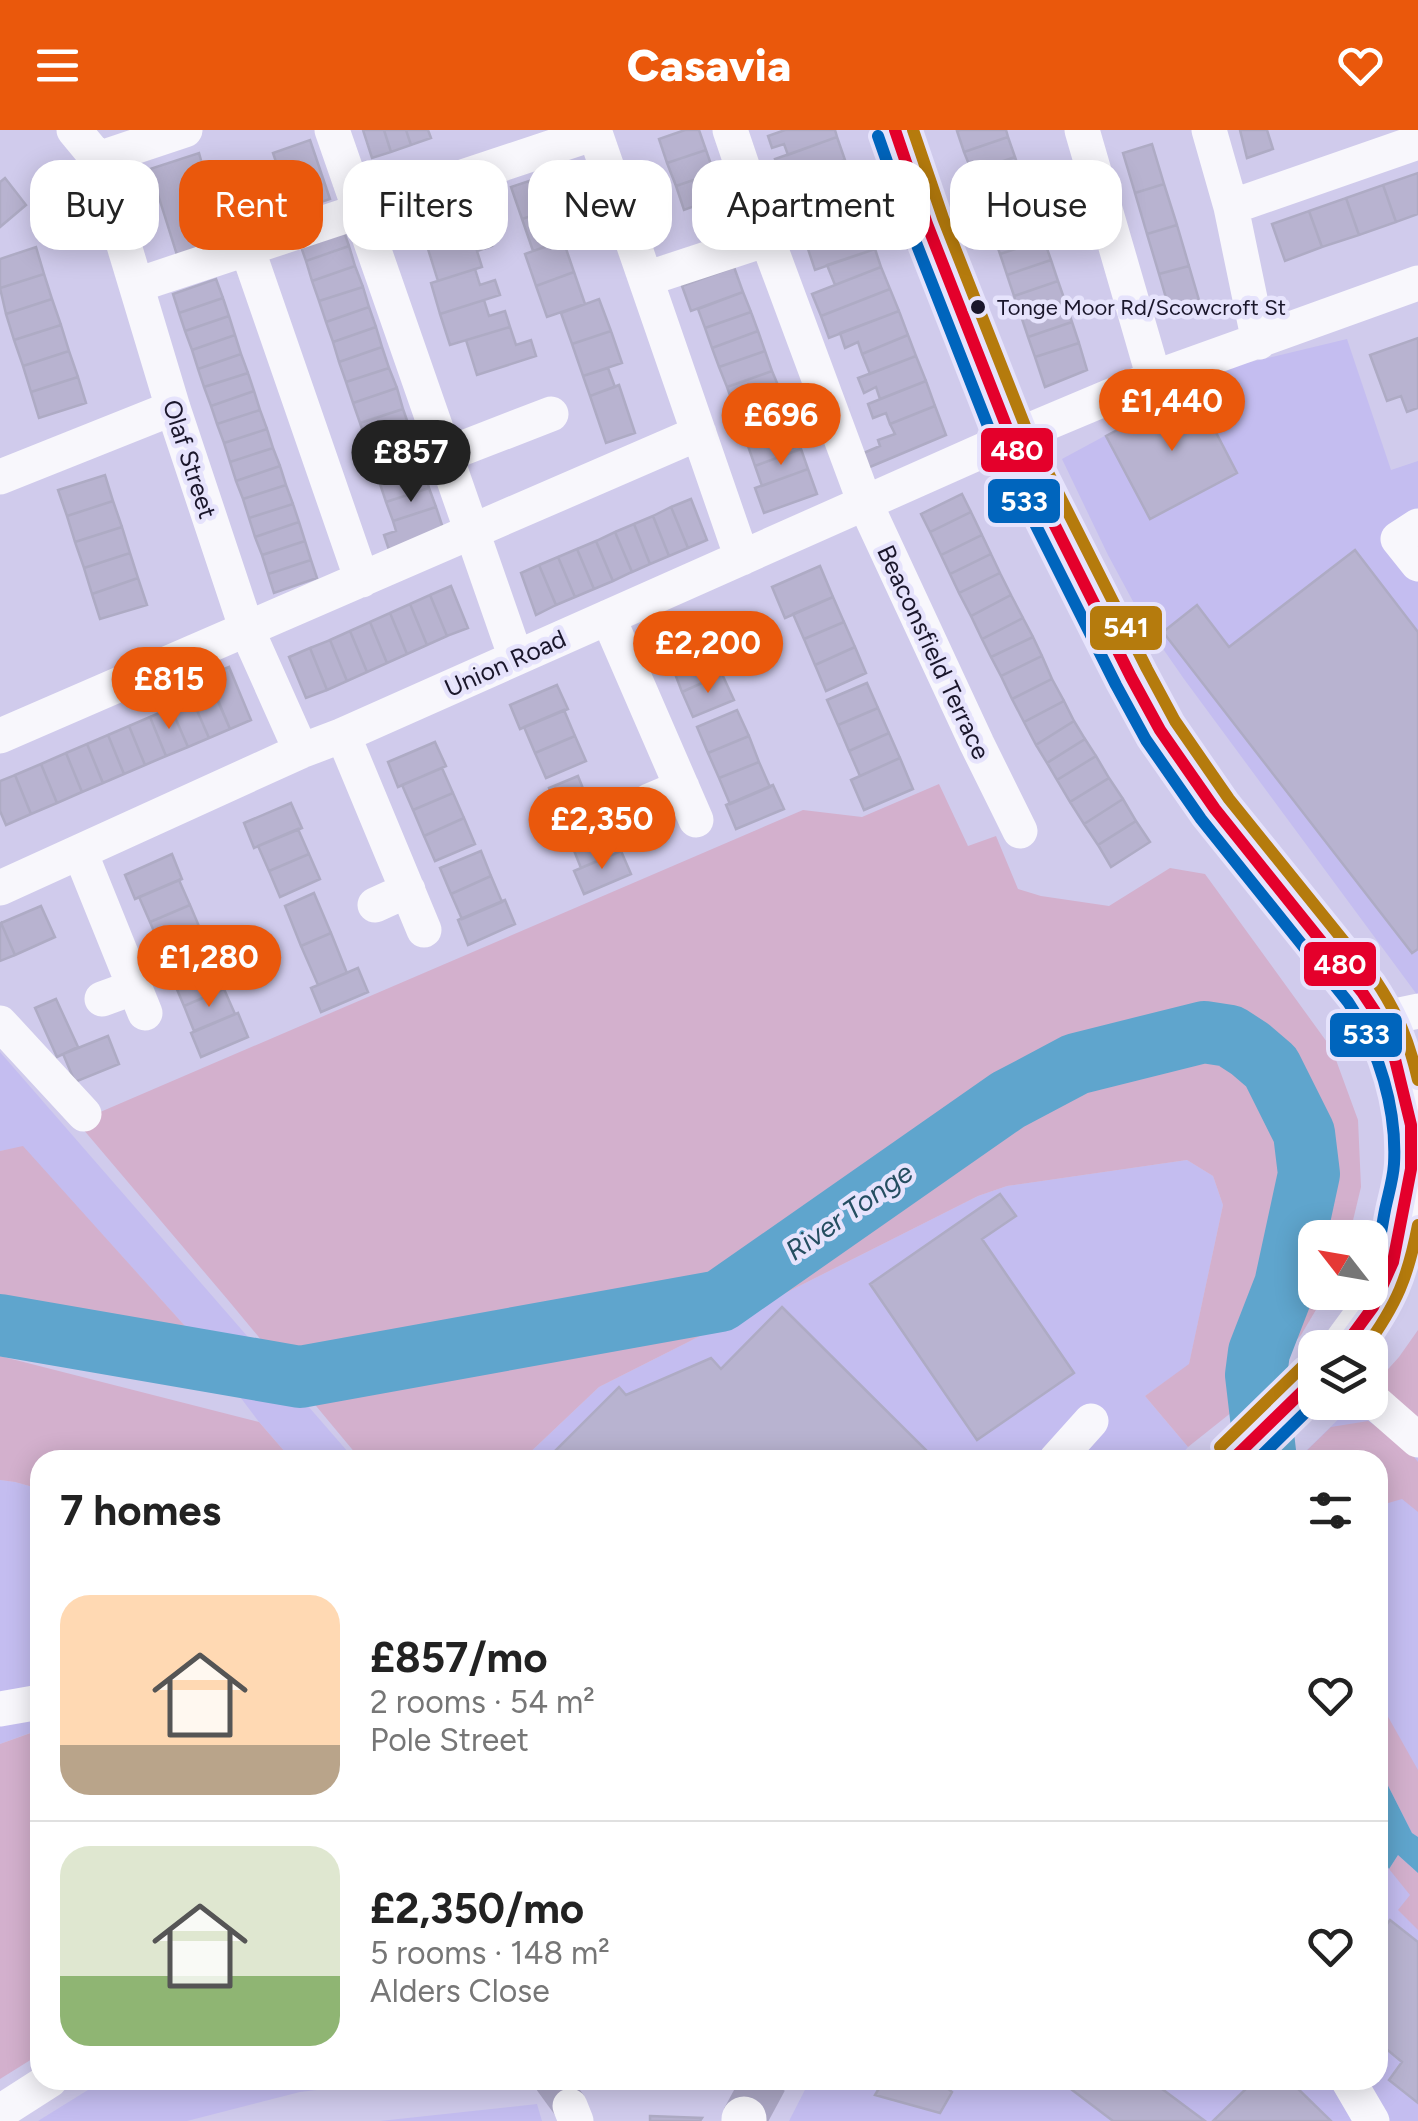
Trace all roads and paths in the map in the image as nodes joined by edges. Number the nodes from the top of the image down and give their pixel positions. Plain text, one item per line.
1 (74, 130) edge
2 (185, 130) edge
3 (332, 130) edge
4 (730, 130) edge
5 (896, 130) edge
6 (1082, 130) edge
7 (1209, 130) edge
8 (595, 131) edge
9 (1418, 142) edge
10 (98, 159) junction
11 (508, 160) edge
12 (740, 160) edge
13 (343, 161) edge
14 (1231, 207) junction
15 (241, 250) edge
16 (248, 250) edge
17 (374, 250) edge
18 (734, 250) edge
19 (771, 250) edge
20 (646, 279) junction
21 (1418, 283) edge
22 (137, 284) junction
23 (1259, 342) junction
24 (1154, 378) junction
25 (173, 408) junction
26 (550, 414) dead end
27 (700, 434) junction
28 (1011, 438) junction
29 (445, 455) junction
30 (0, 477) edge
31 (865, 502) junction
32 (1418, 526) edge
33 (472, 532) junction
34 (742, 558) junction
35 (1418, 564) edge
36 (362, 580) junction
37 (608, 617) junction
38 (247, 630) junction
39 (516, 658) junction
40 (343, 735) junction
41 (0, 736) edge
42 (302, 751) junction
43 (682, 787) junction
44 (649, 801) dead end
45 (1001, 815) dead end
46 (696, 820) dead end
47 (80, 852) junction
48 (0, 888) edge
49 (408, 890) junction
50 (374, 905) dead end
51 (424, 930) dead end
52 (127, 1000) dead end
53 (1399, 1015) edge
54 (0, 1023) edge
55 (1410, 1075) edge
56 (84, 1114) dead end
57 (1356, 1330) edge
58 (1298, 1395) edge
59 (1388, 1414) edge
60 (1091, 1420) dead end
61 (1418, 1440) edge
62 (1065, 1450) edge
63 (1242, 1450) edge
64 (30, 1704) edge
65 (0, 1708) edge
66 (34, 2090) edge
67 (1354, 2090) edge
68 (0, 2112) edge
69 (1372, 2121) edge

1 - 10 street
2 - 10 street
3 - 13 street
4 - 12 street, Beaconsfield Terrace
5 - 28 main road
6 - 24 street
7 - 14 street
8 - 11 street
8 - 20 street
9 - 14 street
10 - 22 street, Olaf Street
14 - 23 street
15 - 22 street
16 - 36 street
17 - 29 street
18 - 20 street
19 - 31 street, Beaconsfield Terrace
20 - 27 street
21 - 23 street, Union Road
22 - 25 street, Olaf Street
23 - 24 street, Union Road
24 - 28 street, Union Road
25 - 30 street
25 - 38 street, Olaf Street
26 - 29 street
27 - 33 street
27 - 34 street
28 - 31 street, Union Road
28 - 53 main road
29 - 33 street
31 - 34 street, Union Road
31 - 45 street, Beaconsfield Terrace
32 - 35 street
33 - 36 street
33 - 39 street
34 - 37 street, Union Road
36 - 38 street
37 - 39 street, Union Road
37 - 43 street
38 - 41 street
38 - 42 street, Olaf Street
39 - 40 street, Union Road
40 - 42 street, Union Road
40 - 49 street
42 - 47 street, Union Road
43 - 44 street
43 - 46 street
47 - 48 street, Union Road
47 - 52 street
49 - 50 street
49 - 51 street
53 - 55 main road
54 - 56 street
55 - 57 main road
58 - 63 main road
59 - 61 street
60 - 62 street
64 - 65 street
66 - 68 street
67 - 69 street

